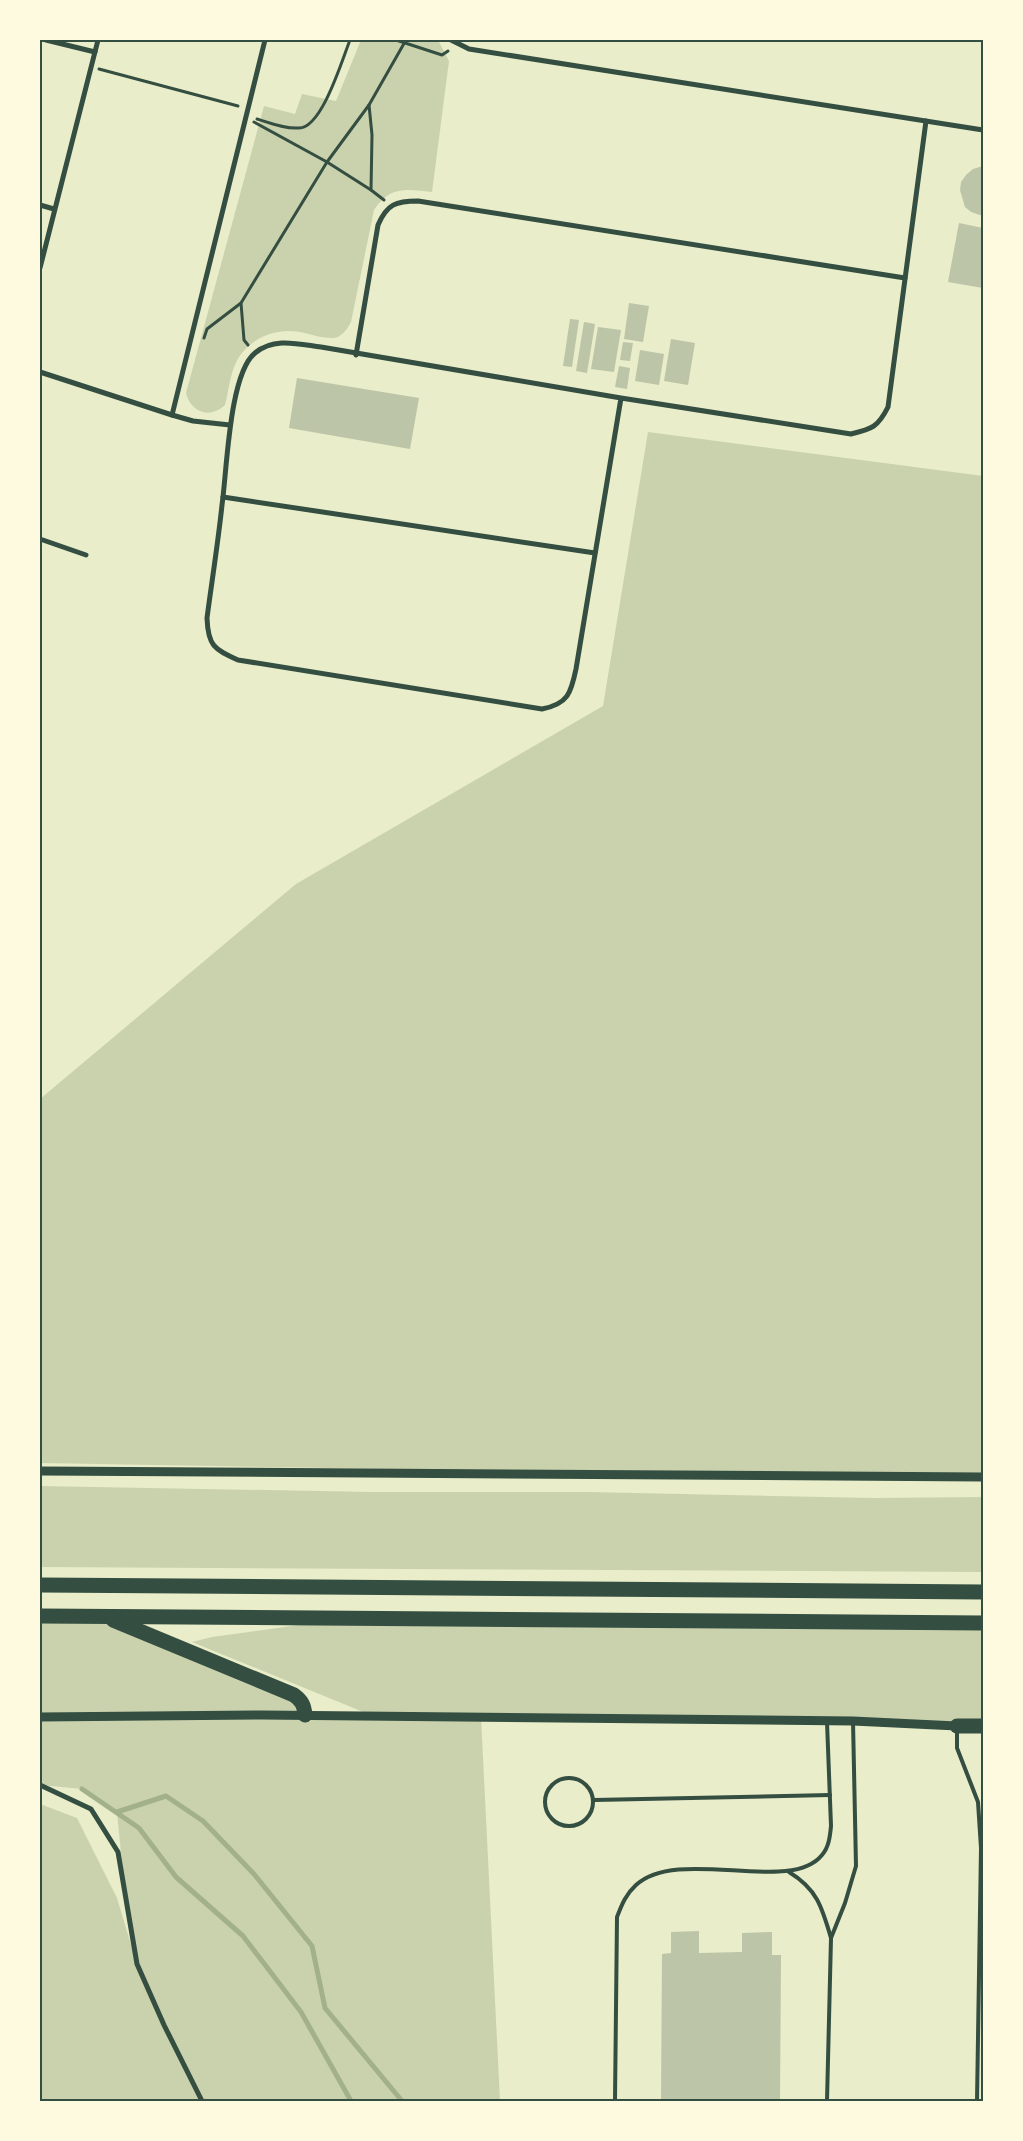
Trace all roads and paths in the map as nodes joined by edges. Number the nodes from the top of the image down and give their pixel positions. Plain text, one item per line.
1 (46, 40) edge
2 (98, 40) edge
3 (265, 40) edge
4 (350, 40) edge
5 (396, 40) edge
6 (451, 40) edge
7 (405, 41) edge
8 (457, 44) junction
9 (95, 52) junction
10 (92, 67) junction
11 (368, 105) junction
12 (248, 108) junction
13 (926, 121) junction
14 (983, 130) edge
15 (328, 162) junction
16 (371, 190) junction
17 (40, 205) edge
18 (390, 206) junction
19 (54, 209) junction
20 (40, 268) edge
21 (905, 278) junction
22 (241, 303) junction
23 (202, 346) dead end
24 (254, 354) junction
25 (356, 354) junction
26 (40, 372) edge
27 (621, 398) junction
28 (172, 415) junction
29 (230, 425) junction
30 (223, 498) junction
31 (40, 539) edge
32 (595, 553) junction
33 (86, 555) dead end
34 (40, 1471) edge
35 (983, 1477) edge
36 (40, 1585) edge
37 (983, 1592) edge
38 (40, 1616) edge
39 (105, 1617) junction
40 (983, 1623) edge
41 (305, 1715) junction
42 (40, 1717) edge
43 (853, 1721) junction
44 (827, 1722) junction
45 (957, 1726) junction
46 (983, 1726) edge
47 (40, 1785) edge
48 (830, 1796) junction
49 (594, 1800) junction
50 (789, 1872) junction
51 (831, 1938) junction
52 (202, 2101) edge
53 (614, 2101) edge
54 (827, 2101) edge
55 (977, 2101) edge

1 - 9 street
2 - 9 street
3 - 12 street
4 - 15 path
5 - 7 path
6 - 8 street
7 - 8 path
7 - 11 path
8 - 13 street
9 - 10 street
10 - 12 path
10 - 19 street
11 - 15 path
11 - 16 path
12 - 28 street
13 - 14 street
13 - 21 street
15 - 16 path
15 - 22 path
16 - 18 path
17 - 19 street
18 - 21 street
18 - 25 street
19 - 20 street
21 - 27 street
22 - 23 path
22 - 24 path
24 - 25 street
24 - 29 street
25 - 27 street
26 - 28 street
27 - 32 street
28 - 29 street
29 - 30 street
30 - 32 street
30 - 32 street
31 - 33 street
34 - 35 street
36 - 37 highway
38 - 39 highway
39 - 40 highway
39 - 41 highway
41 - 42 street
41 - 44 street
43 - 44 street
43 - 45 street
43 - 51 lane
44 - 48 lane
45 - 46 highway
45 - 55 lane
47 - 52 street
48 - 49 lane
48 - 50 lane
49 - 49 lane
50 - 51 lane
50 - 53 lane
51 - 54 lane

